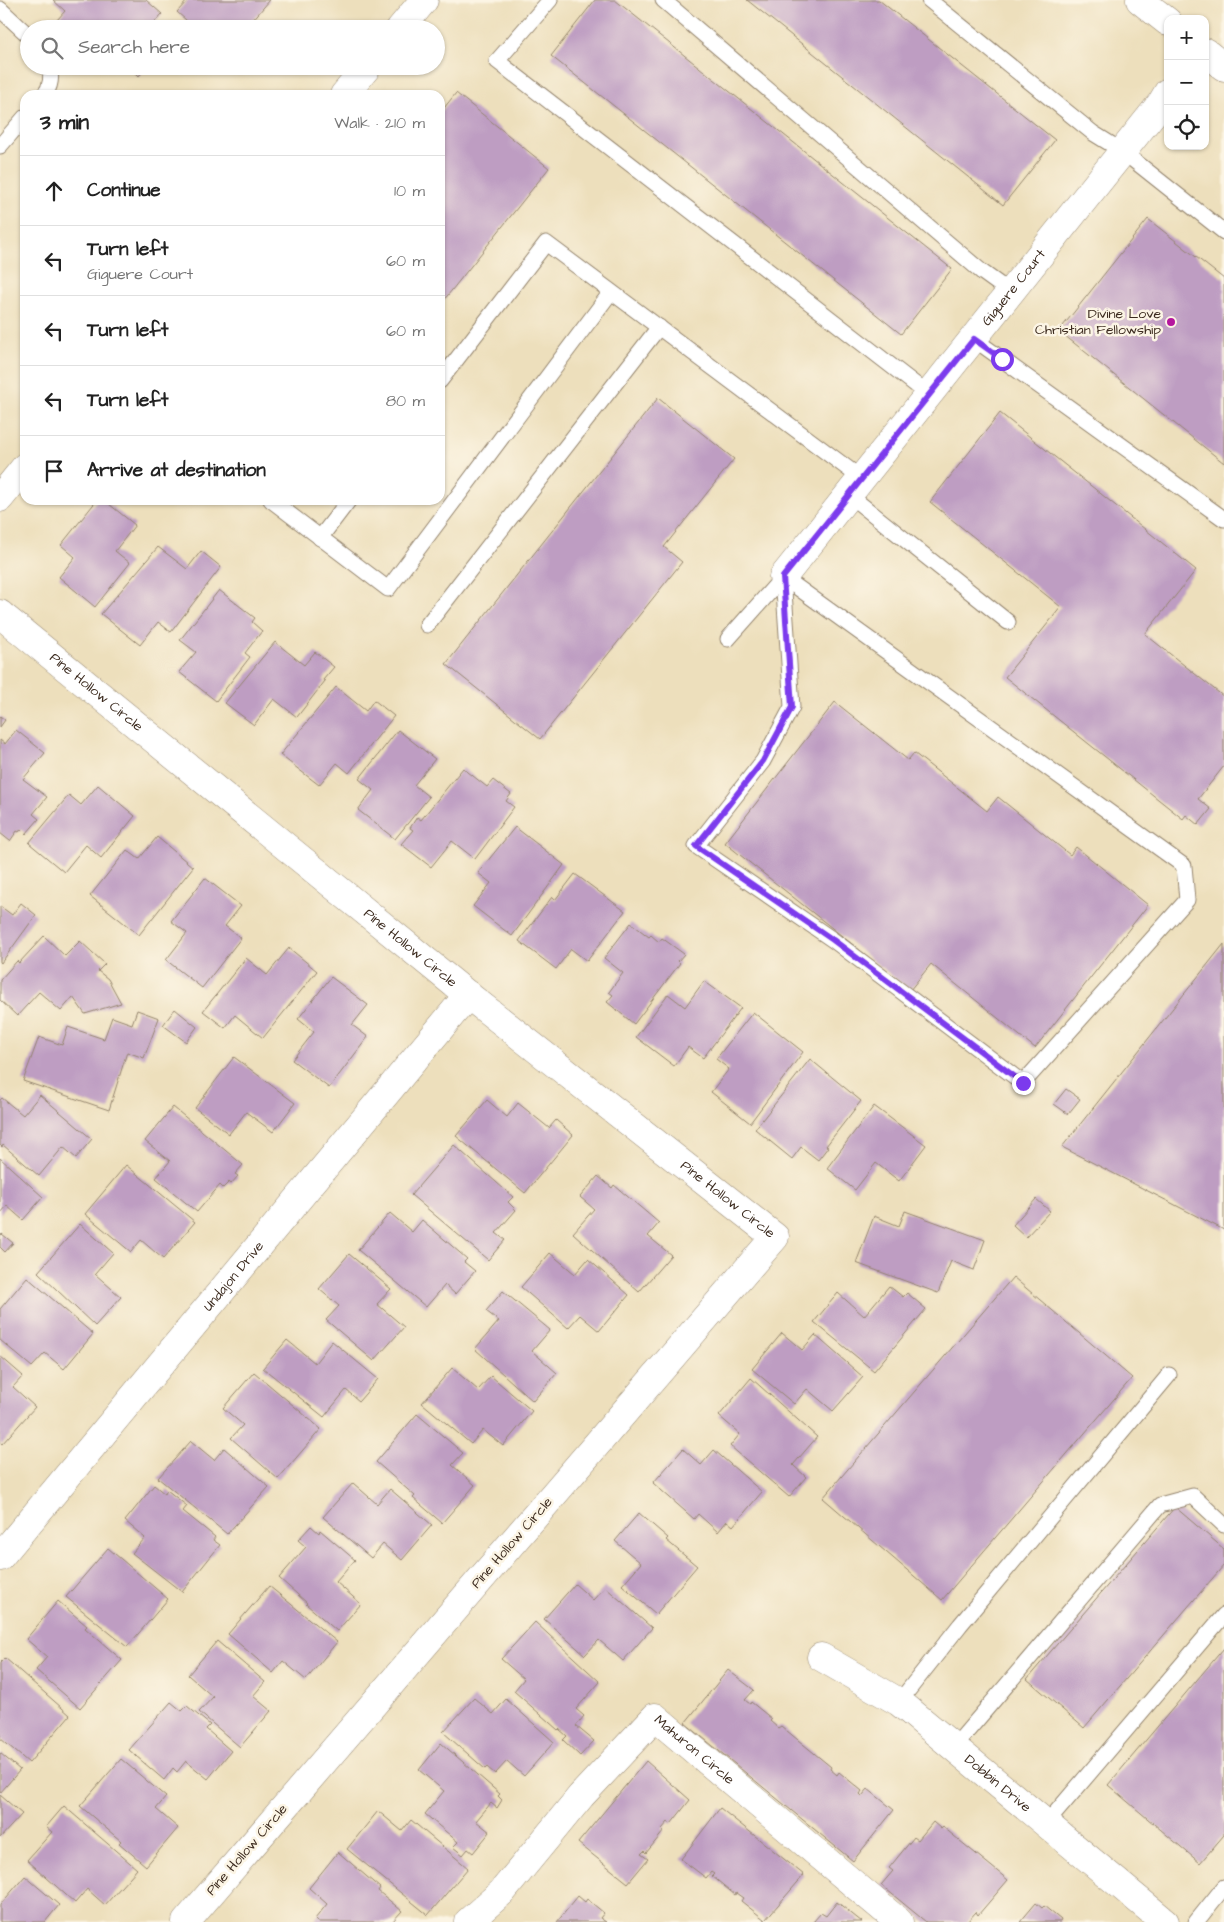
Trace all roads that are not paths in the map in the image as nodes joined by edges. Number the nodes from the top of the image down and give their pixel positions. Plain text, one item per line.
1 (424, 0) edge
2 (550, 0) edge
3 (662, 0) edge
4 (929, 0) edge
5 (1140, 0) edge
6 (0, 9) edge
7 (1164, 19) edge
8 (407, 20) edge
9 (20, 28) edge
10 (1209, 55) edge
11 (1224, 67) edge
12 (52, 75) edge
13 (361, 75) edge
14 (48, 90) edge
15 (348, 90) edge
16 (1164, 99) edge
17 (20, 123) edge
18 (0, 146) edge
19 (1122, 151) junction
20 (1224, 232) edge
21 (611, 292) junction
22 (1011, 293) junction
23 (659, 328) junction
24 (974, 339) junction
25 (445, 374) edge
26 (929, 395) junction
27 (20, 473) edge
28 (855, 487) junction
29 (0, 498) edge
30 (277, 505) edge
31 (345, 505) edge
32 (1224, 519) edge
33 (320, 538) junction
34 (783, 577) junction
35 (0, 614) edge
36 (1008, 622) dead end
37 (427, 625) dead end
38 (728, 639) dead end
39 (468, 995) junction
40 (1168, 1375) dead end
41 (1224, 1525) edge
42 (0, 1557) edge
43 (1224, 1615) edge
44 (821, 1657) dead end
45 (899, 1702) junction
46 (954, 1748) junction
47 (1046, 1824) junction
48 (1224, 1887) edge
49 (186, 1922) edge
50 (468, 1922) edge
51 (899, 1922) edge
52 (1165, 1922) edge
53 (1196, 1922) edge

1 - 8 street
2 - 26 lane
3 - 22 lane
4 - 19 lane
5 - 7 street
6 - 9 lane
10 - 11 street
12 - 14 lane
13 - 15 street
16 - 19 street, Giguere Court
17 - 18 lane
19 - 20 lane
19 - 22 street, Giguere Court
21 - 23 lane
21 - 25 lane
21 - 33 lane
22 - 24 street, Giguere Court
23 - 28 lane
23 - 37 lane
24 - 26 street, Giguere Court
24 - 32 lane
26 - 28 street, Giguere Court
27 - 29 street
28 - 34 street, Giguere Court
28 - 36 lane
30 - 33 lane
31 - 33 lane
34 - 34 lane
34 - 38 lane
35 - 39 street, Pine Hollow Circle
39 - 42 street, Undajon Drive
39 - 49 street, Pine Hollow Circle
40 - 45 lane
41 - 46 lane
43 - 47 lane
44 - 45 street, Dobbin Drive
45 - 46 street, Dobbin Drive
46 - 47 street, Dobbin Drive
47 - 52 street, Dobbin Drive
48 - 53 lane
50 - 51 street, Mahuron Circle

